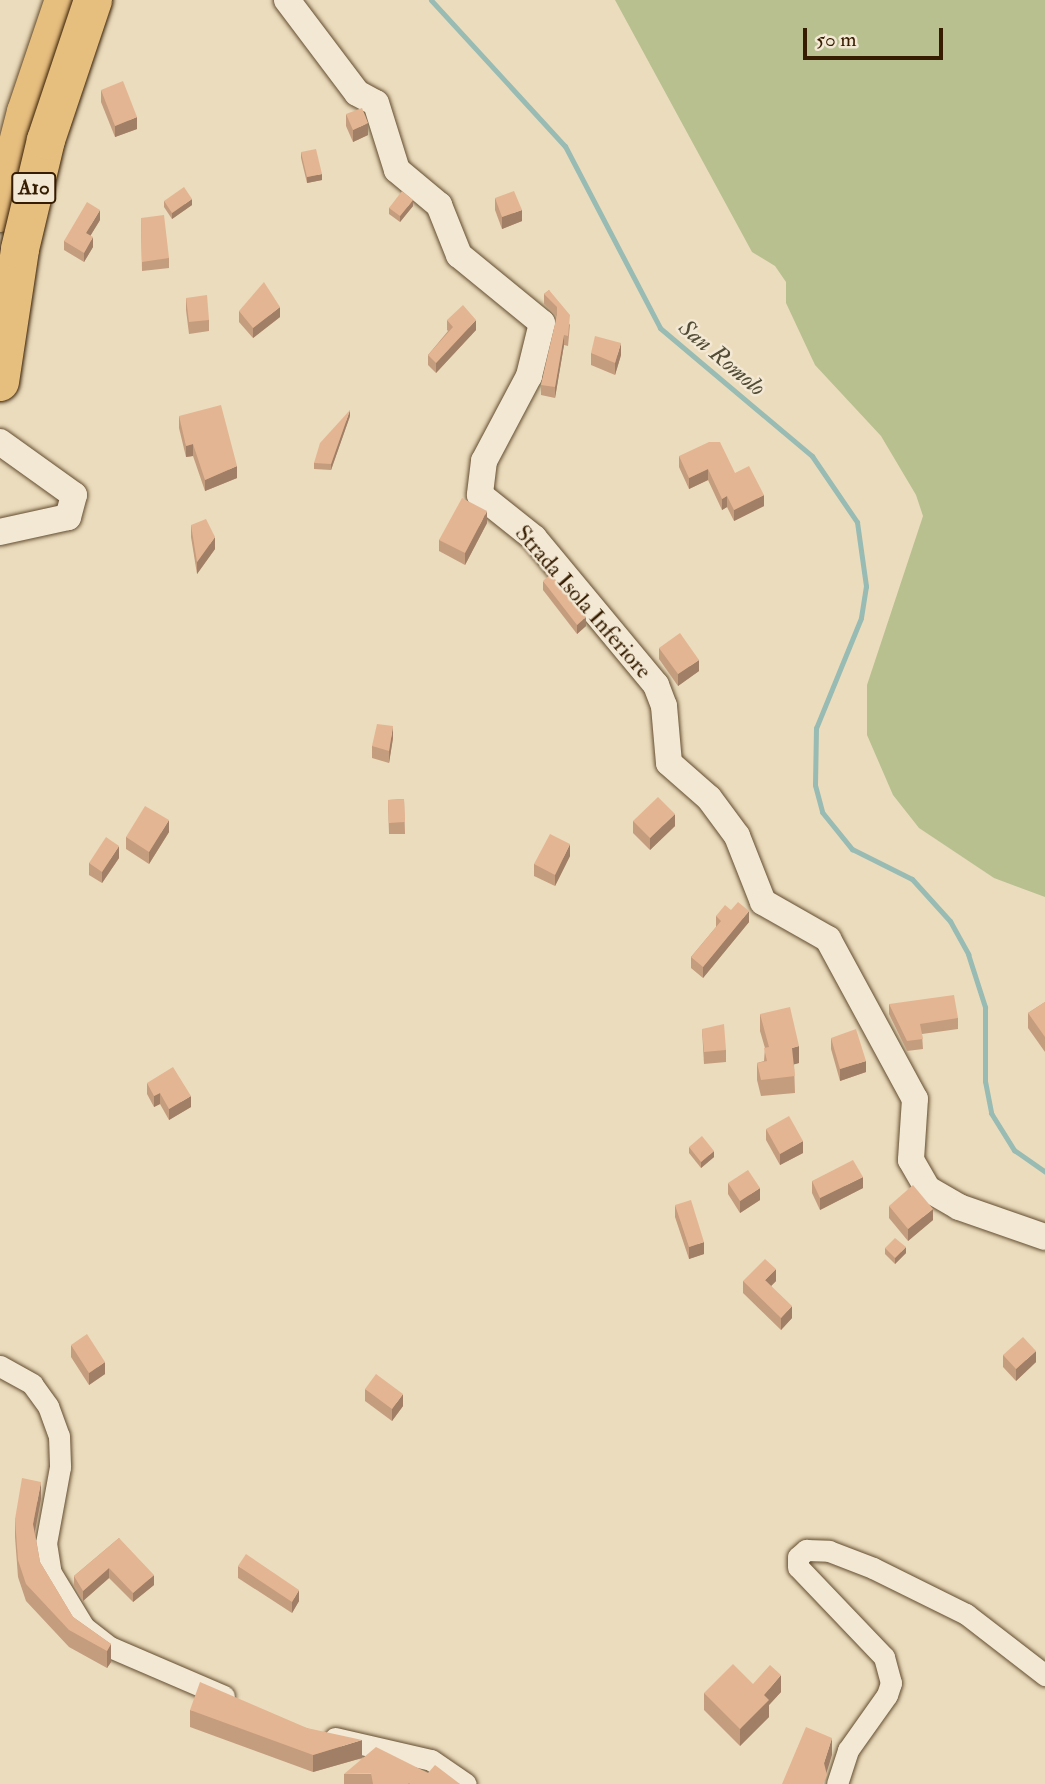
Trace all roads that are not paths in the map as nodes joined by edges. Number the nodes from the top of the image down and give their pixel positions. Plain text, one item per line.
1 (64, 0) edge
2 (93, 0) edge
3 (107, 0) edge
4 (287, 0) edge
5 (0, 213) edge
6 (0, 289) edge
7 (0, 382) edge
8 (0, 442) edge
9 (0, 532) edge
10 (1045, 1237) edge
11 (0, 1366) edge
12 (1045, 1675) edge
13 (249, 1706) edge
14 (312, 1733) edge
15 (466, 1784) edge
16 (837, 1784) edge

1 - 5 highway, A10
2 - 7 highway, A10, bridge
3 - 6 street
4 - 10 street, Strada Isola Inferiore
8 - 9 street
11 - 13 street
12 - 16 street
14 - 15 street

